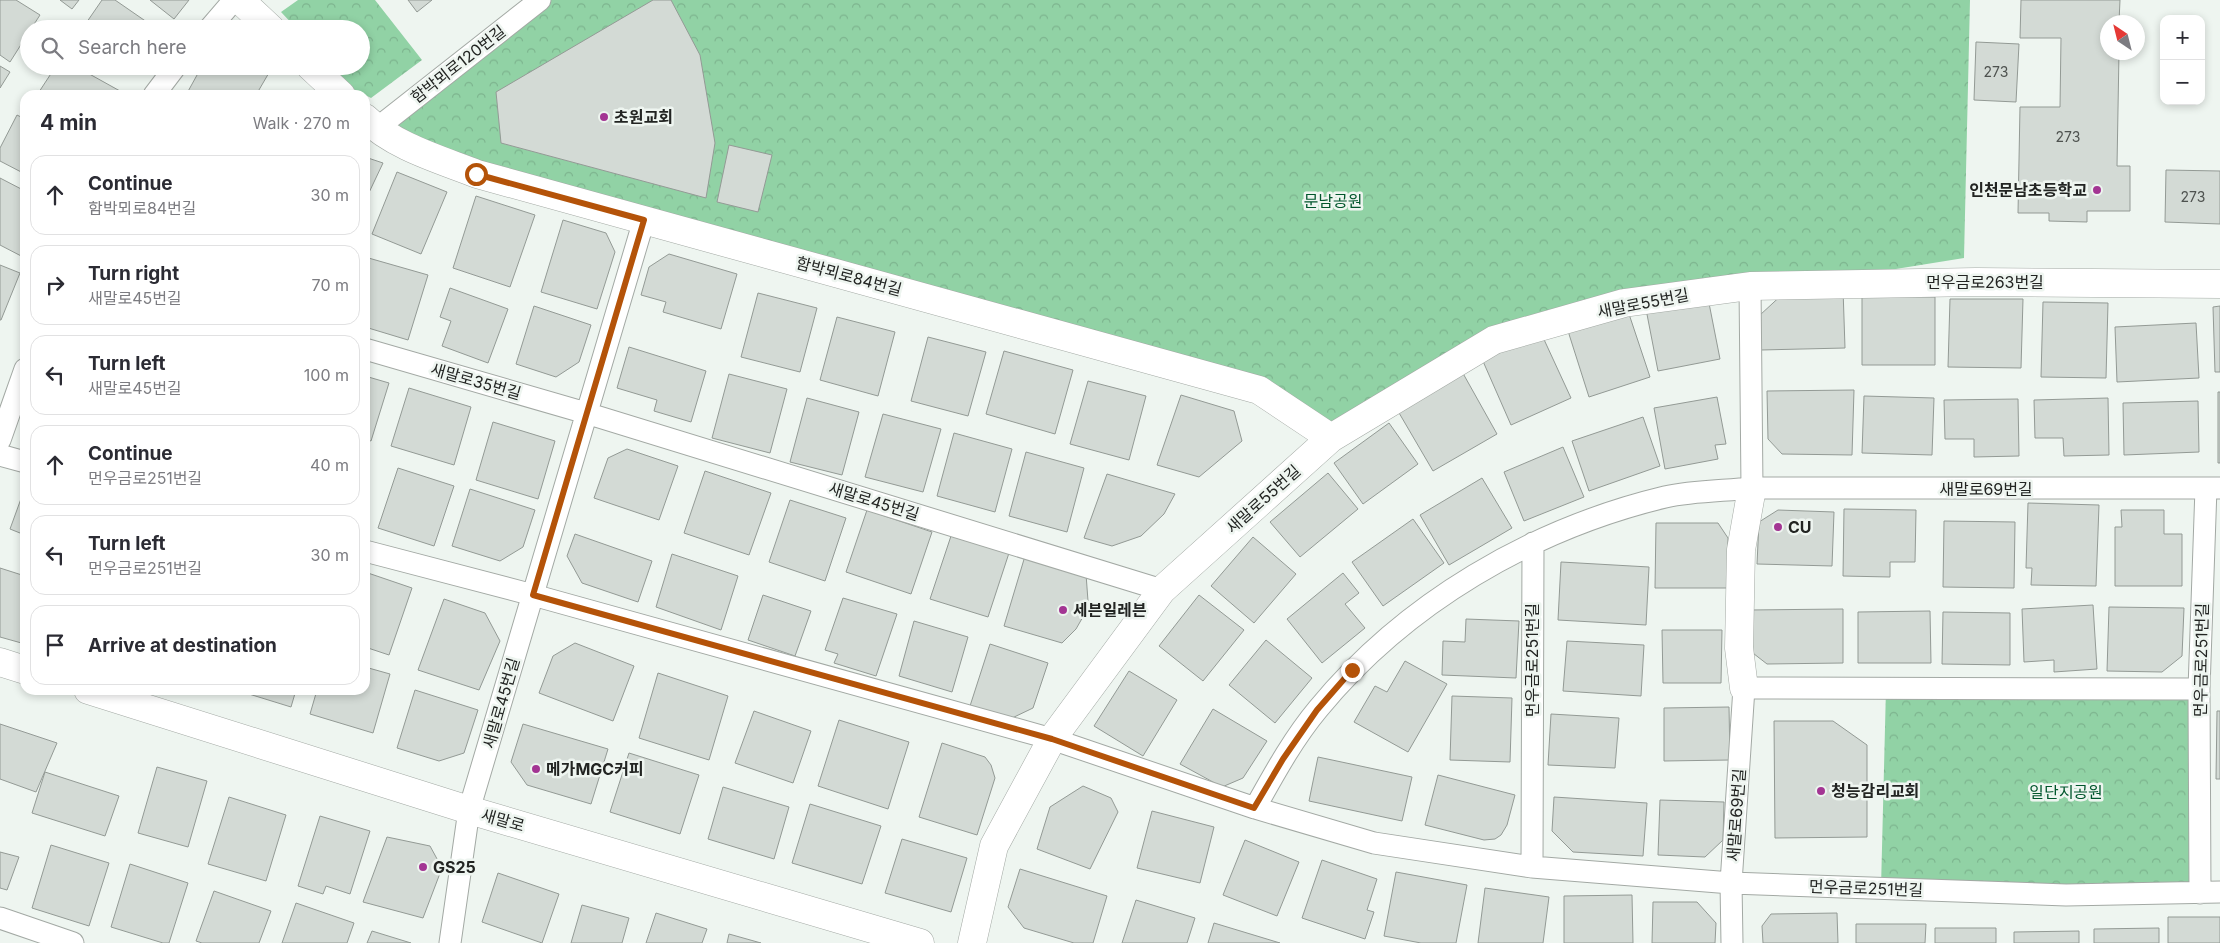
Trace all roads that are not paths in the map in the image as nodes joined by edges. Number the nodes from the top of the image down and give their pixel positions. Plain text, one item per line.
1 (234, 0) edge
2 (240, 0) edge
3 (540, 0) edge
4 (217, 20) edge
5 (261, 20) edge
6 (169, 75) edge
7 (319, 75) edge
8 (158, 90) edge
9 (335, 90) edge
10 (370, 123) edge
11 (644, 220) junction
12 (2220, 284) edge
13 (1750, 286) junction
14 (370, 350) edge
15 (20, 383) edge
16 (586, 413) junction
17 (1331, 438) junction
18 (0, 440) edge
19 (0, 456) edge
20 (20, 461) edge
21 (1752, 488) junction
22 (2213, 488) edge
23 (1533, 543) junction
24 (370, 552) edge
25 (1162, 590) junction
26 (533, 595) junction
27 (0, 662) edge
28 (20, 668) edge
29 (1744, 688) junction
30 (2200, 689) junction
31 (104, 695) edge
32 (1052, 739) junction
33 (1254, 808) junction
34 (469, 810) junction
35 (1532, 866) junction
36 (1731, 883) junction
37 (2210, 892) edge
38 (0, 918) edge
39 (73, 943) edge
40 (450, 943) edge
41 (920, 943) edge
42 (972, 943) edge
43 (1732, 943) edge

1 - 4 lane
2 - 5 street
3 - 10 lane, 함박뫼로120번길
6 - 8 lane
7 - 9 street
10 - 11 street, 함박뫼로84번길
11 - 16 lane, 새말로45번길
11 - 17 street, 함박뫼로84번길
12 - 13 street, 먼우금로263번길
13 - 17 street, 새말로55번길
13 - 21 lane, 새말로69번길
14 - 16 lane, 새말로35번길
15 - 18 lane
16 - 25 lane, 새말로45번길
16 - 26 lane, 새말로45번길
17 - 25 street, 새말로55번길
19 - 20 lane
21 - 22 lane, 새말로69번길
21 - 23 lane
21 - 29 street, 새말로69번길
22 - 30 lane, 먼우금로251번길
23 - 33 lane
23 - 35 lane, 먼우금로251번길
24 - 26 lane
25 - 32 street, 새말로55번길
26 - 32 lane
26 - 34 lane, 새말로45번길
27 - 28 street
29 - 30 lane
29 - 36 lane, 새말로69번길
30 - 37 lane, 먼우금로251번길
31 - 34 street, 새말로
32 - 33 lane, 먼우금로251번길
32 - 42 street, 새말로55번길
33 - 35 lane, 먼우금로251번길
34 - 40 lane, 새말로45번길
34 - 41 street, 새말로
35 - 36 lane, 먼우금로251번길
36 - 37 lane, 먼우금로251번길
36 - 43 lane, 새말로69번길
38 - 39 lane

